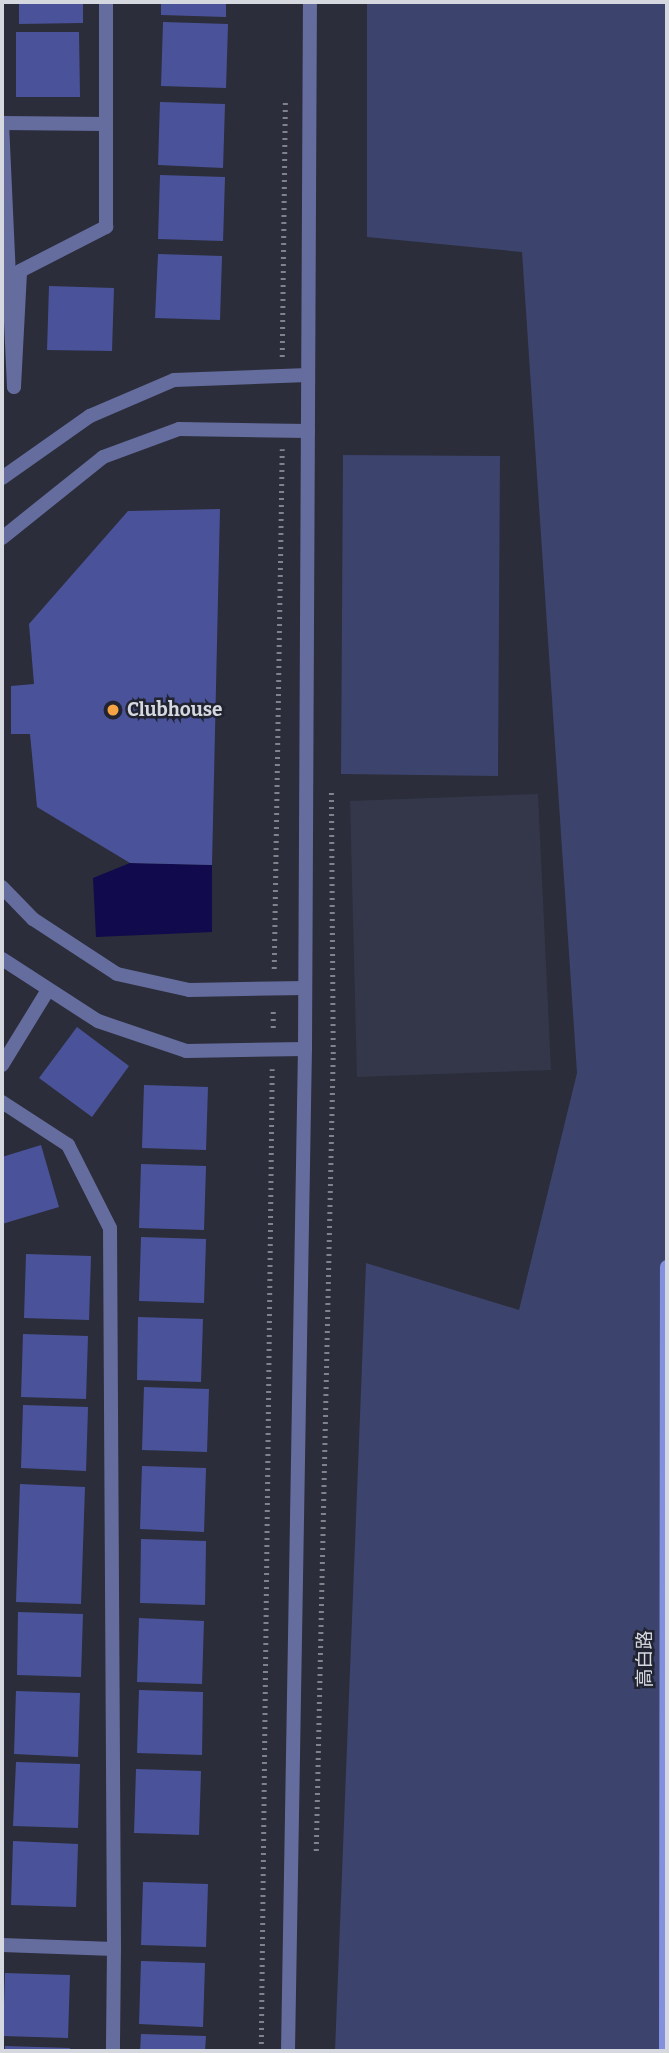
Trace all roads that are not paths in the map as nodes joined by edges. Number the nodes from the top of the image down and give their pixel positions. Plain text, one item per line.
1 (106, 2) edge
2 (310, 2) edge
3 (2, 123) edge
4 (106, 124) junction
5 (308, 375) junction
6 (308, 431) junction
7 (2, 478) edge
8 (2, 538) edge
9 (2, 887) edge
10 (2, 959) edge
11 (306, 988) junction
12 (48, 990) junction
13 (305, 1049) junction
14 (2, 1065) edge
15 (2, 1102) edge
16 (667, 1267) edge
17 (2, 1945) edge
18 (114, 1949) junction
19 (113, 2051) edge
20 (288, 2051) edge
21 (666, 2051) edge

1 - 4 street
2 - 5 street
3 - 4 street
3 - 4 street
5 - 6 street
5 - 7 street
6 - 8 street
6 - 11 street
9 - 11 street
10 - 12 street
11 - 13 street
12 - 13 street
12 - 14 street
13 - 20 street
15 - 18 street
16 - 21 main road, 高白路
17 - 18 street
18 - 19 street

